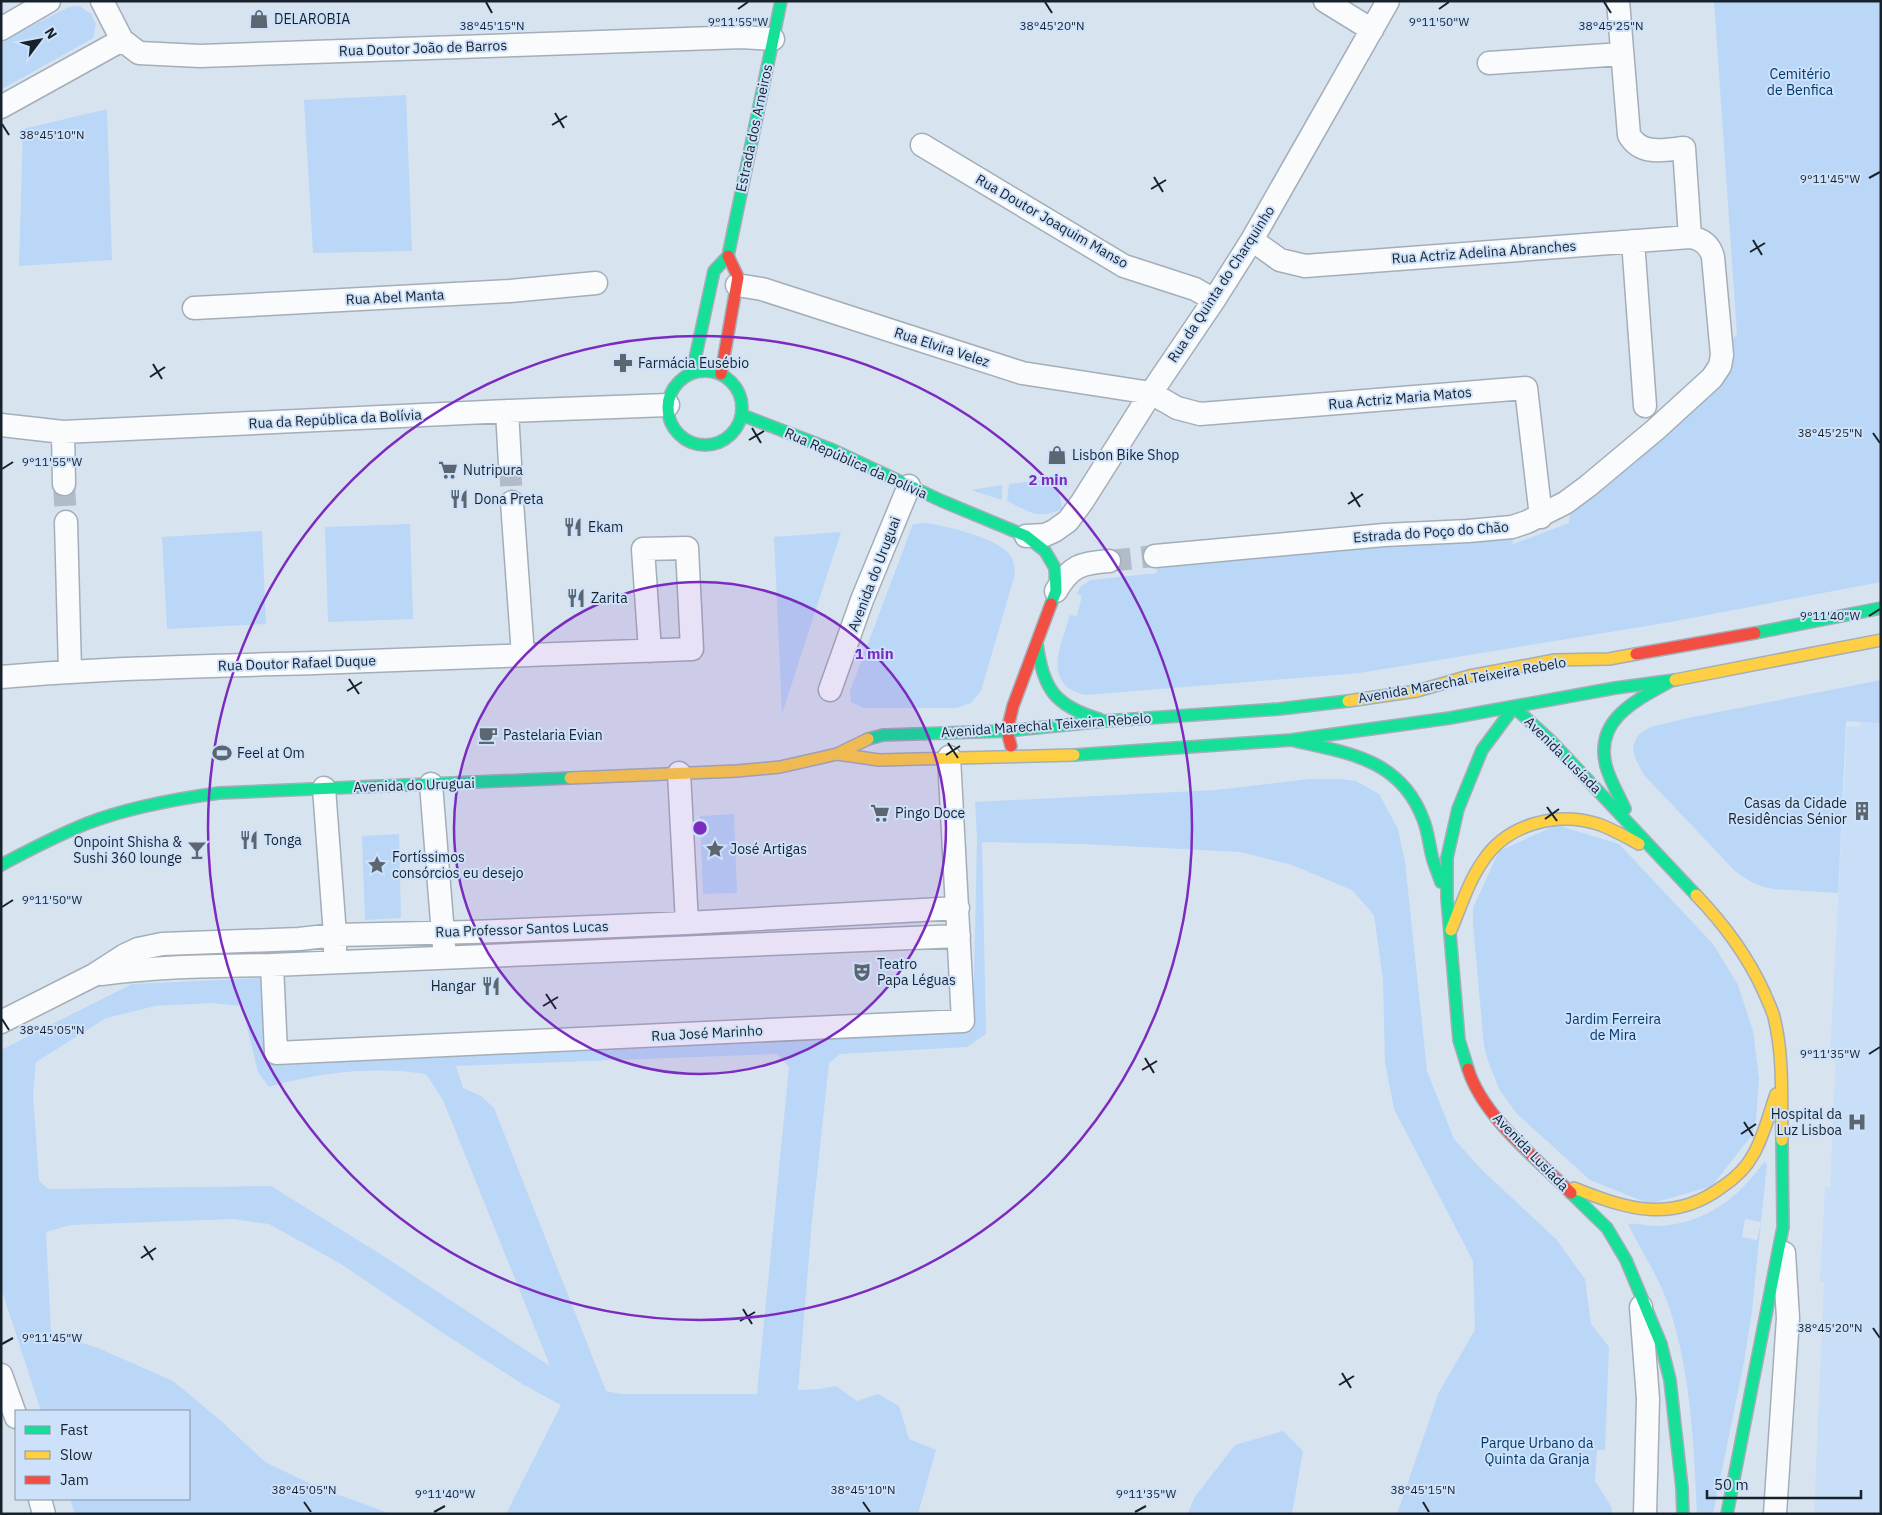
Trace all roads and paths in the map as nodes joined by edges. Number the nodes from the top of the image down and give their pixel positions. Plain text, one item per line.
1 (50, 1) edge
2 (102, 1) edge
3 (781, 1) edge
4 (1325, 1) edge
5 (1388, 1) edge
6 (1618, 1) edge
7 (1, 29) edge
8 (1372, 30) junction
9 (122, 40) junction
10 (773, 40) junction
11 (1622, 54) junction
12 (1489, 63) dead end
13 (1, 107) edge
14 (922, 145) dead end
15 (1690, 237) junction
16 (1252, 240) junction
17 (1633, 241) junction
18 (728, 256) junction
19 (596, 283) dead end
20 (737, 285) junction
21 (1214, 300) junction
22 (194, 308) dead end
23 (692, 373) junction
24 (721, 374) junction
25 (1150, 393) junction
26 (668, 405) junction
27 (1644, 406) dead end
28 (507, 411) junction
29 (742, 415) junction
30 (1, 425) edge
31 (63, 432) junction
32 (510, 464) tunnel mouth
33 (64, 484) tunnel mouth
34 (909, 486) junction
35 (512, 502) tunnel mouth
36 (1541, 517) junction
37 (66, 522) tunnel mouth
38 (1026, 536) junction
39 (1155, 556) tunnel mouth
40 (1109, 561) tunnel mouth
41 (1056, 591) junction
42 (1881, 608) edge
43 (1881, 640) edge
44 (1037, 644) junction
45 (650, 651) junction
46 (523, 655) junction
47 (1609, 659) junction
48 (70, 671) junction
49 (1572, 672) dead end
50 (1, 677) edge
51 (1672, 682) junction
52 (1535, 689) dead end
53 (830, 690) dead end
54 (1417, 691) junction
55 (1465, 691) dead end
56 (1495, 698) dead end
57 (1514, 707) junction
58 (1106, 721) junction
59 (1007, 731) junction
60 (1291, 740) junction
61 (838, 754) junction
62 (1027, 756) junction
63 (952, 757) junction
64 (679, 773) junction
65 (431, 784) junction
66 (324, 788) junction
67 (1634, 829) junction
68 (1660, 856) junction
69 (1, 865) edge
70 (1447, 898) junction
71 (958, 908) junction
72 (687, 923) junction
73 (443, 932) junction
74 (1450, 933) junction
75 (335, 935) junction
76 (959, 936) junction
77 (445, 958) junction
78 (334, 962) junction
79 (272, 965) junction
80 (94, 975) junction
81 (1, 1022) edge
82 (1781, 1079) junction
83 (1561, 1183) junction
84 (1783, 1227) junction
85 (1640, 1293) junction
86 (1, 1376) edge
87 (15, 1414) edge
88 (40, 1500) edge
89 (44, 1514) edge
90 (1645, 1514) edge
91 (1683, 1514) edge
92 (1727, 1514) edge
93 (1775, 1514) edge

1 - 7 street
2 - 9 street
3 - 10 main road, Estrada dos Arneiros
4 - 8 street
5 - 8 street, Rua da Quinta do Charquinho
6 - 11 street
8 - 16 street, Rua da Quinta do Charquinho
9 - 10 street, Rua Doutor João de Barros
9 - 13 street
10 - 18 main road, Estrada dos Arneiros
11 - 12 street
11 - 15 street
14 - 21 street, Rua Doutor Joaquim Manso
15 - 17 street, Rua Actriz Adelina Abranches
15 - 36 street, Estrada do Poço do Chão
16 - 17 street, Rua Actriz Adelina Abranches
16 - 21 street, Rua da Quinta do Charquinho
17 - 27 street
18 - 20 main road
18 - 23 main road, Estrada dos Arneiros
19 - 22 street, Rua Abel Manta
20 - 24 main road
20 - 25 street, Rua Elvira Velez
21 - 25 street, Rua da Quinta do Charquinho
23 - 24 main road
23 - 26 main road
24 - 29 main road
25 - 36 street, Rua Actriz Maria Matos
25 - 38 street, Rua da Quinta do Charquinho
26 - 28 street, Rua da República da Bolívia
26 - 29 main road
28 - 31 street, Rua da República da Bolívia
28 - 32 street
29 - 34 main road, Rua República da Bolívia
30 - 31 street, Rua da República da Bolívia
31 - 33 street
34 - 38 main road, Rua República da Bolívia
34 - 53 street, Avenida do Uruguai
35 - 46 street
36 - 39 street, Estrada do Poço do Chão
37 - 48 street
38 - 41 main road
40 - 41 street
41 - 44 main road
42 - 47 main road, Avenida Marechal Teixeira Rebelo
43 - 51 main road, Avenida Marechal Teixeira Rebelo
44 - 58 main road
44 - 59 main road
45 - 45 street, Rua Doutor Rafael Duque
45 - 46 street, Rua Doutor Rafael Duque
46 - 48 street, Rua Doutor Rafael Duque
47 - 49 main road
47 - 54 main road, Avenida Marechal Teixeira Rebelo
48 - 50 street, Rua Doutor Rafael Duque
51 - 57 main road, Avenida Marechal Teixeira Rebelo
51 - 67 main road
52 - 57 main road
54 - 55 main road
54 - 58 main road, Avenida Marechal Teixeira Rebelo
56 - 57 main road
57 - 60 main road, Avenida Marechal Teixeira Rebelo
57 - 67 main road, Avenida Lusíada
57 - 70 main road, Avenida Lusíada
58 - 59 main road, Avenida Marechal Teixeira Rebelo
59 - 61 main road, Avenida Marechal Teixeira Rebelo
59 - 62 main road
59 - 63 main road
60 - 62 main road, Avenida Marechal Teixeira Rebelo
60 - 70 main road
61 - 63 main road, Avenida Marechal Teixeira Rebelo
61 - 64 main road, Avenida do Uruguai
62 - 63 main road, Avenida Marechal Teixeira Rebelo
63 - 71 street, Rua José Marinho
64 - 65 main road, Avenida do Uruguai
64 - 72 street
65 - 66 main road, Avenida do Uruguai
65 - 73 street
66 - 69 main road, Avenida do Uruguai
66 - 75 street
67 - 68 main road, Avenida Lusíada
68 - 74 main road
68 - 82 main road, Avenida Lusíada
70 - 74 main road, Avenida Lusíada
71 - 72 street, Rua Professor Santos Lucas
71 - 76 street, Rua José Marinho
72 - 73 street, Rua Professor Santos Lucas
73 - 75 street, Rua Professor Santos Lucas
73 - 77 street
74 - 83 main road, Avenida Lusíada
75 - 78 street
75 - 80 street, Rua Professor Santos Lucas
76 - 77 street, Rua Professor Santos Lucas
76 - 79 street, Rua José Marinho
77 - 78 street, Rua Professor Santos Lucas
78 - 79 street, Rua Professor Santos Lucas
79 - 80 street, Rua Professor Santos Lucas
80 - 81 street, Rua Professor Santos Lucas
82 - 83 main road
82 - 84 main road, Avenida Lusíada
83 - 85 main road, Avenida Lusíada
84 - 92 main road, Avenida Lusíada
84 - 93 street
85 - 90 street
85 - 91 main road, Avenida Lusíada
86 - 87 street
88 - 89 street

